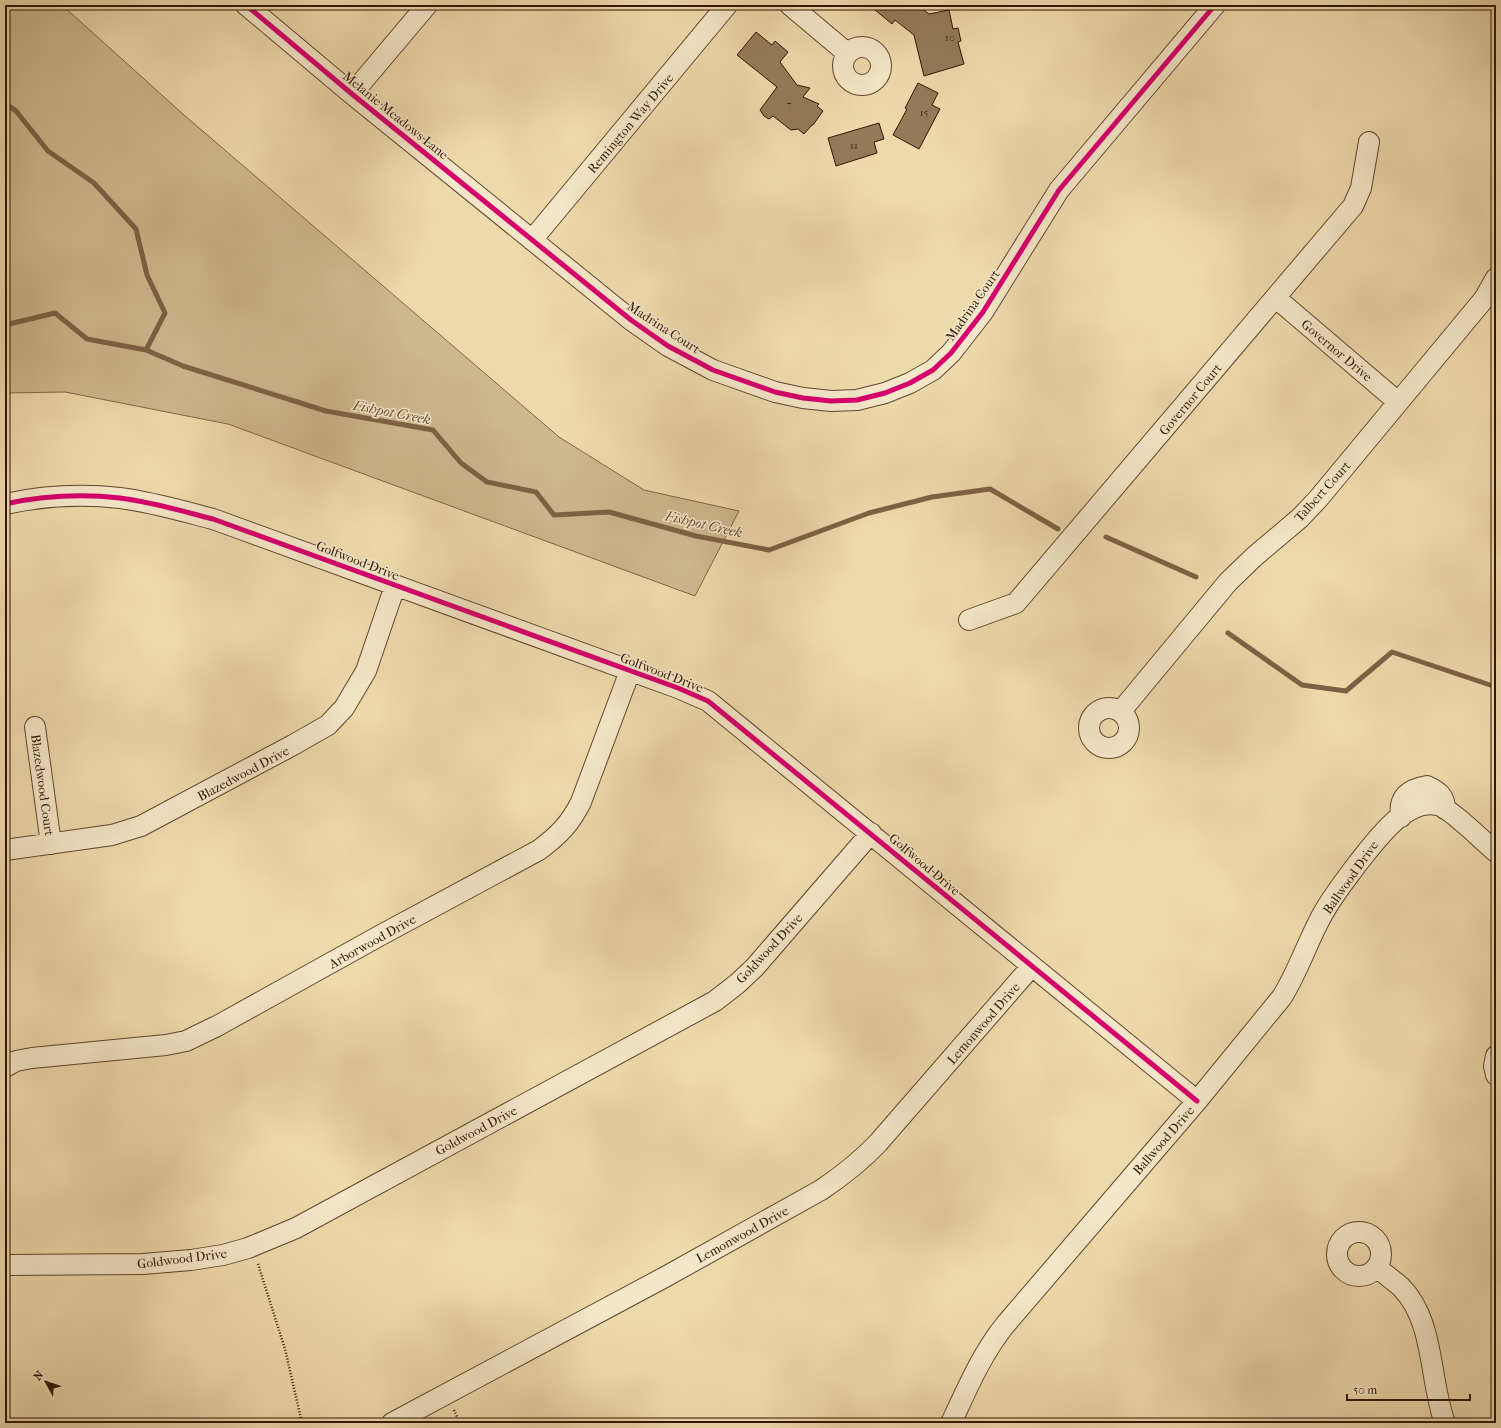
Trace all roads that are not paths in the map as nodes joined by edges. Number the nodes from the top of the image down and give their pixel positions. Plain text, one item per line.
1 (246, 5) edge
2 (427, 5) edge
3 (727, 5) edge
4 (790, 5) edge
5 (1215, 5) edge
6 (847, 53) dead end
7 (352, 94) junction
8 (1369, 142) dead end
9 (532, 240) junction
10 (1496, 278) edge
11 (1276, 298) junction
12 (1398, 402) junction
13 (5, 504) edge
14 (395, 586) junction
15 (969, 620) dead end
16 (630, 671) junction
17 (1121, 711) dead end
18 (35, 727) dead end
19 (871, 833) junction
20 (51, 844) junction
21 (5, 850) edge
22 (1496, 852) edge
23 (1031, 967) junction
24 (1496, 1056) edge
25 (5, 1067) edge
26 (1496, 1075) edge
27 (1197, 1101) junction
28 (5, 1265) edge
29 (1377, 1268) dead end
30 (392, 1423) edge
31 (951, 1423) edge
32 (1444, 1423) edge

1 - 7 street, Melanie Meadows Lane
2 - 7 street
3 - 9 street, Remington Way Drive
4 - 6 street
5 - 9 street, Madrina Court
7 - 9 street, Melanie Meadows Lane
8 - 11 street, Governor Court
10 - 12 street, Talbert Court
11 - 12 street, Governor Drive
11 - 15 street, Governor Court
12 - 17 street, Talbert Court
13 - 14 street, Golfwood Drive
14 - 16 street, Golfwood Drive
14 - 20 street, Blazedwood Drive
16 - 19 street, Golfwood Drive
16 - 25 street, Arborwood Drive
18 - 20 street, Blazedwood Court
19 - 23 street, Golfwood Drive
19 - 28 street, Goldwood Drive
20 - 21 street, Blazedwood Drive
22 - 27 street, Ballwood Drive
23 - 27 street, Golfwood Drive
23 - 30 street, Lemonwood Drive
24 - 26 street
27 - 31 street, Ballwood Drive
29 - 32 street

